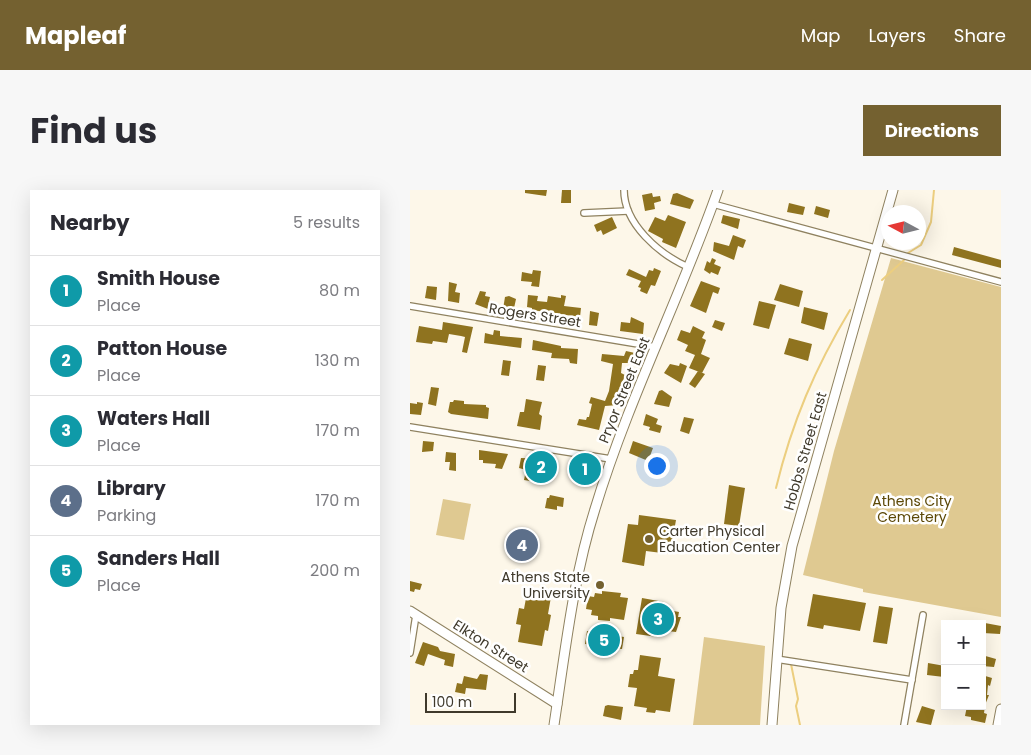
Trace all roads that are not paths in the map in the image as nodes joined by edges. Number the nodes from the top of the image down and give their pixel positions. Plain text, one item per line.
1 (624, 190) edge
2 (718, 190) edge
3 (893, 190) edge
4 (713, 204) junction
5 (628, 211) junction
6 (584, 212) dead end
7 (877, 250) junction
8 (688, 267) junction
9 (1001, 282) edge
10 (410, 306) edge
11 (656, 347) junction
12 (410, 428) edge
13 (611, 459) junction
14 (413, 613) edge
15 (923, 615) dead end
16 (410, 653) edge
17 (776, 659) junction
18 (912, 680) junction
19 (557, 704) junction
20 (1001, 709) edge
21 (554, 725) edge
22 (772, 725) edge
23 (904, 725) edge
24 (998, 725) edge

1 - 5 street
2 - 4 street, Pryor Street East
3 - 7 street, Hobbs Street East
4 - 7 street
4 - 8 street, Pryor Street East
5 - 6 street
5 - 8 street
7 - 9 street
7 - 17 street, Hobbs Street East
8 - 11 street, Pryor Street East
10 - 11 street, Rogers Street
11 - 13 street, Pryor Street East
12 - 13 street
13 - 19 street, Pryor Street East
14 - 16 street
14 - 19 street, Elkton Street
15 - 18 street
17 - 18 street
17 - 22 street, Hobbs Street East
18 - 23 street
19 - 21 street, Pryor Street East
20 - 24 street

